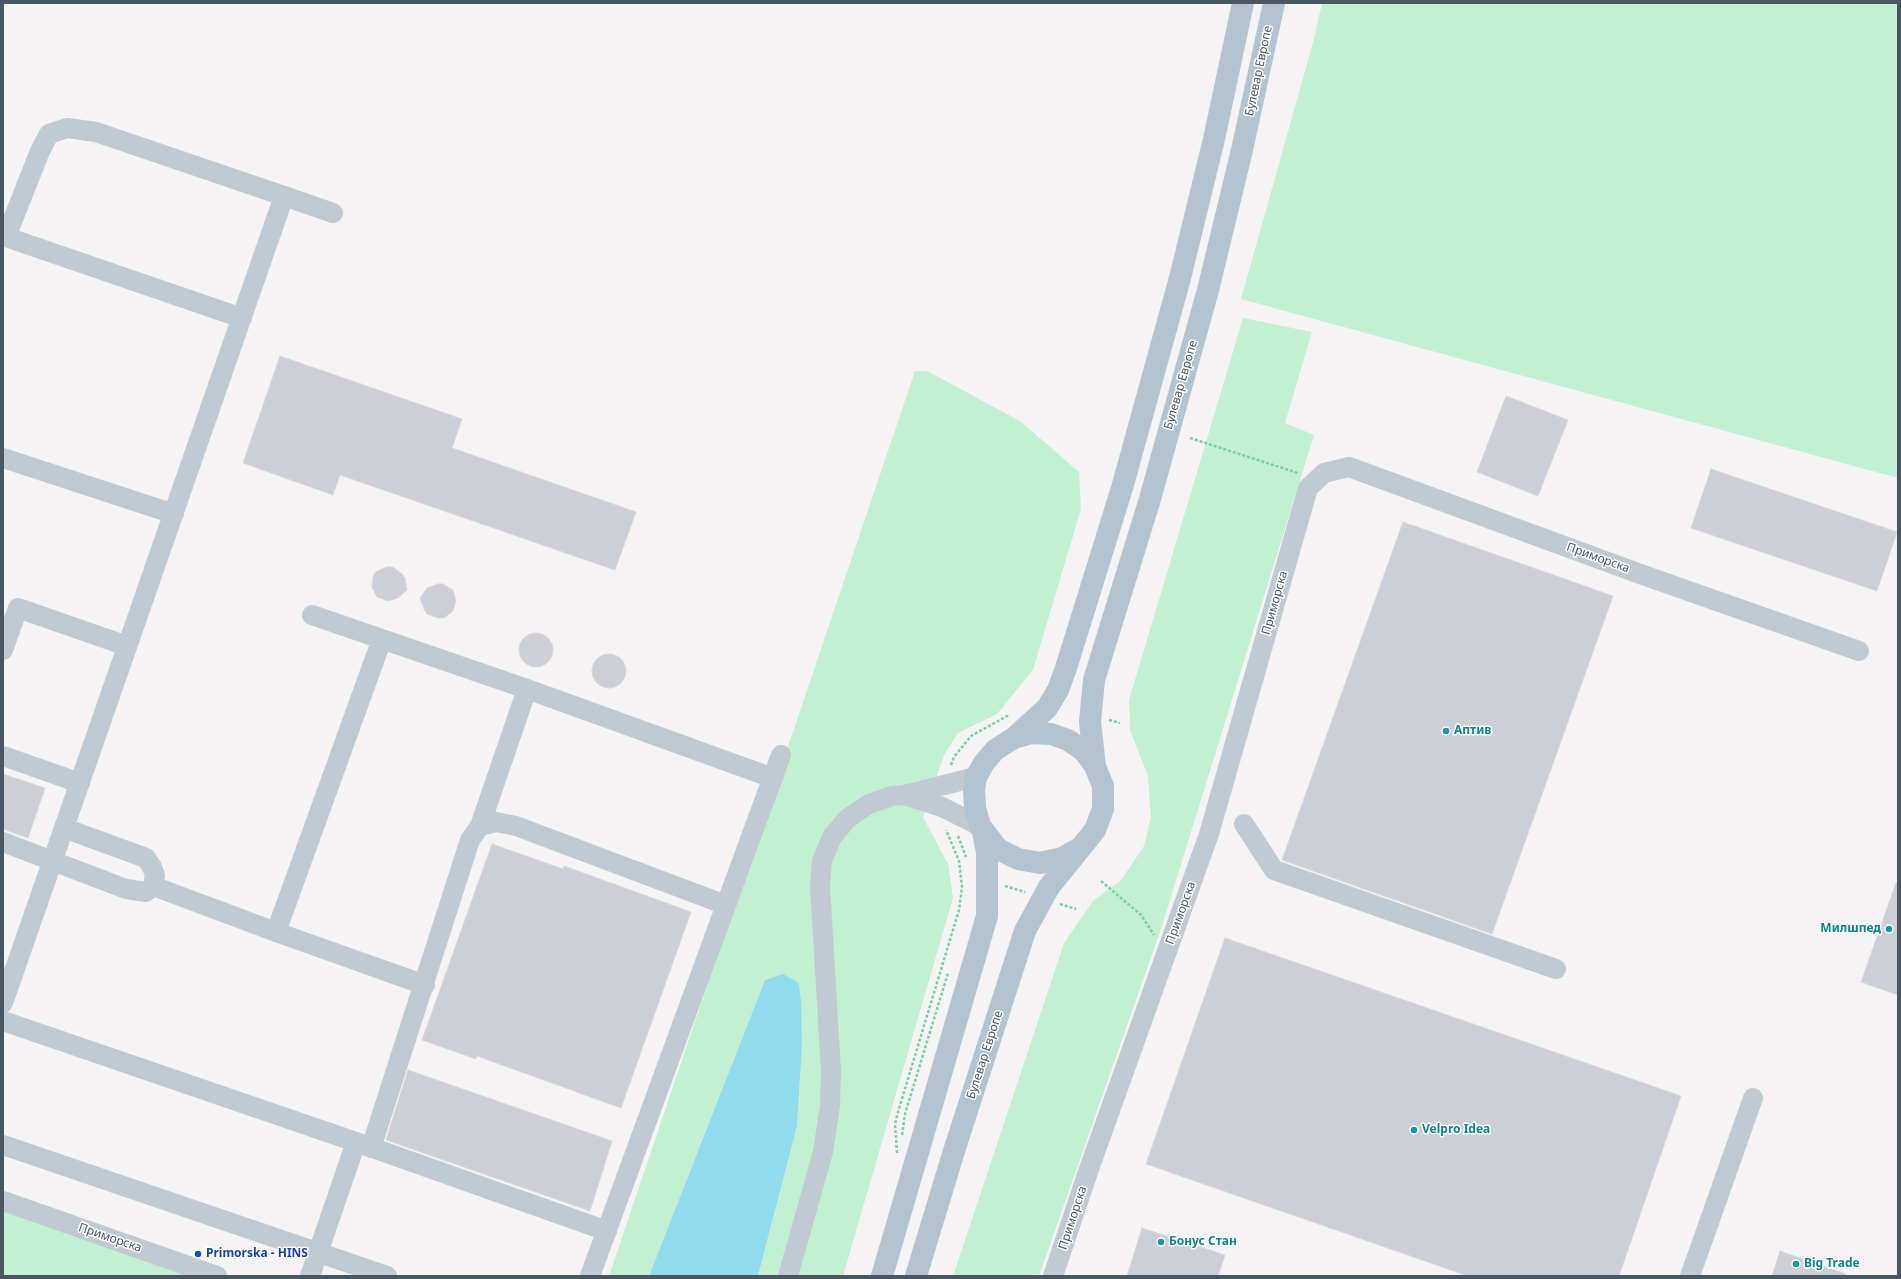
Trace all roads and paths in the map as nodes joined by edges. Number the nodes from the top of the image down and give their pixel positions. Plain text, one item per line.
1 (1243, 3) edge
2 (1274, 3) edge
3 (284, 196) junction
4 (333, 213) dead end
5 (4, 241) edge
6 (242, 318) junction
7 (1190, 438) dead end
8 (3, 458) edge
9 (1317, 480) junction
10 (174, 514) junction
11 (312, 615) dead end
12 (382, 639) junction
13 (128, 646) junction
14 (3, 650) edge
15 (1859, 651) dead end
16 (527, 690) junction
17 (1014, 738) junction
18 (781, 755) dead end
19 (3, 756) edge
20 (1095, 766) junction
21 (976, 777) junction
22 (773, 778) junction
23 (80, 783) junction
24 (904, 795) junction
25 (1244, 824) dead end
26 (480, 826) junction
27 (64, 828) junction
28 (982, 829) junction
29 (3, 842) edge
30 (1081, 847) junction
31 (52, 861) junction
32 (1101, 881) dead end
33 (153, 886) junction
34 (726, 905) junction
35 (276, 932) junction
36 (1166, 953) junction
37 (12, 954) edge
38 (1556, 969) dead end
39 (425, 985) junction
40 (3, 1003) edge
41 (3, 1021) edge
42 (1753, 1098) dead end
43 (3, 1145) edge
44 (364, 1145) junction
45 (3, 1201) edge
46 (606, 1231) junction
47 (318, 1252) junction
48 (217, 1276) edge
49 (310, 1276) edge
50 (387, 1276) edge
51 (590, 1276) edge
52 (788, 1276) edge
53 (882, 1276) edge
54 (916, 1276) edge
55 (1053, 1276) edge
56 (1690, 1276) edge

1 - 17 main road, Булевар Европе
2 - 20 main road, Булевар Европе
3 - 4 street
3 - 5 street
3 - 6 street
5 - 6 street
6 - 10 street
7 - 9 path
8 - 10 street
9 - 15 street, Приморска
9 - 36 street, Приморска
10 - 13 street
11 - 12 street
12 - 16 street
12 - 35 street
13 - 14 street
13 - 23 street
16 - 22 street
16 - 26 street
17 - 20 main road, Булевар Европе
17 - 21 main road, Булевар Европе
18 - 22 street
19 - 23 street
20 - 30 main road, Булевар Европе
21 - 24 street
21 - 28 main road, Булевар Европе
22 - 34 street
23 - 27 street
24 - 28 street
24 - 52 street
25 - 38 street
26 - 34 street
26 - 39 street
27 - 31 street
27 - 33 street
28 - 30 main road, Булевар Европе
28 - 53 main road, Булевар Европе
29 - 31 street
30 - 54 main road, Булевар Европе
31 - 33 street
31 - 37 street
32 - 36 path
33 - 35 street
34 - 46 street
35 - 39 street
36 - 55 street, Приморска
37 - 40 street
39 - 44 street
41 - 44 street
42 - 56 street
43 - 47 street
44 - 46 street
44 - 47 street
45 - 48 street, Приморска
46 - 51 street
47 - 49 street
47 - 50 street

